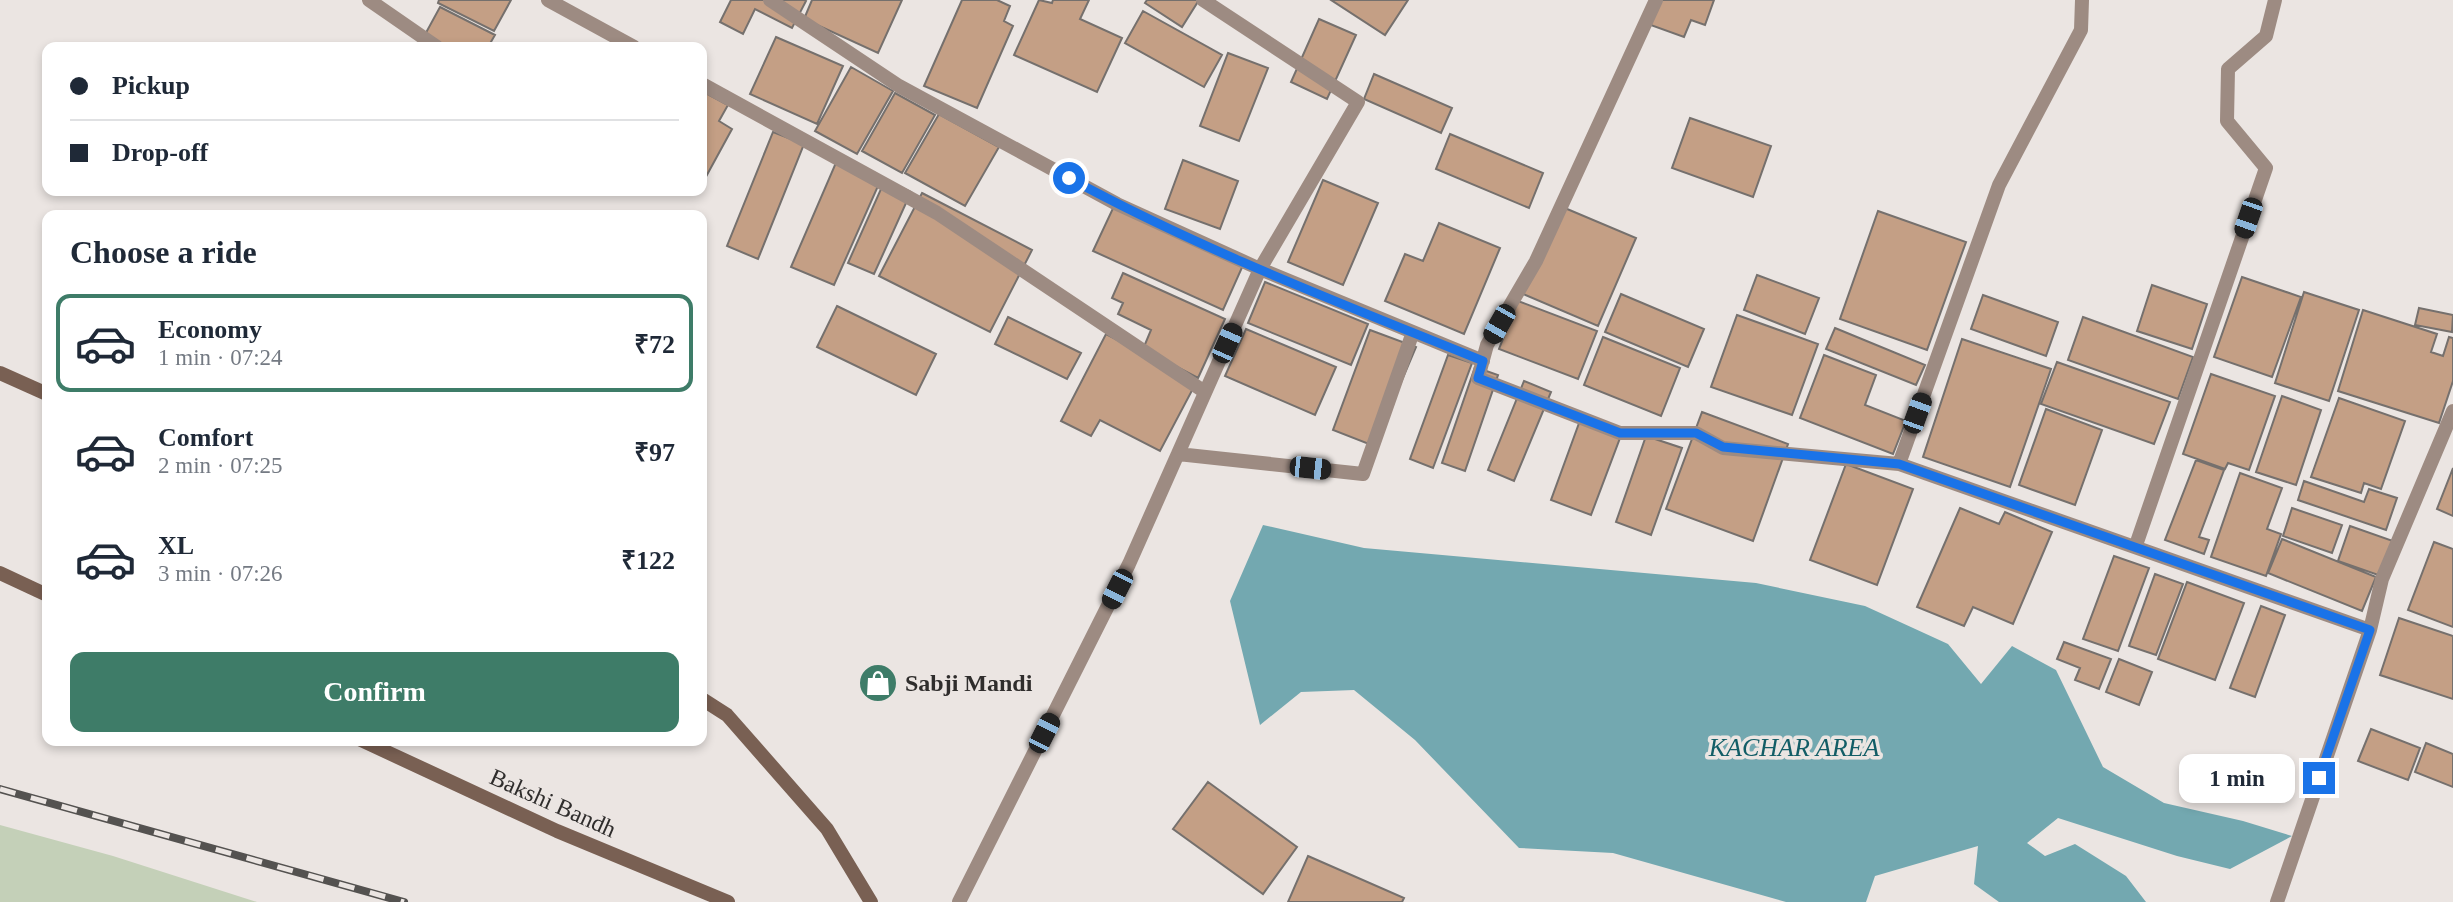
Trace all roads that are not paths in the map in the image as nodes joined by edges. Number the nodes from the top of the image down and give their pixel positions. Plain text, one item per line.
1 (369, 0) edge
2 (548, 0) edge
3 (770, 0) edge
4 (1203, 0) edge
5 (1656, 0) edge
6 (2082, 0) edge
7 (2275, 0) edge
8 (431, 42) edge
9 (625, 42) edge
10 (707, 87) edge
11 (1260, 269) junction
12 (1413, 332) junction
13 (1483, 361) junction
14 (0, 373) edge
15 (42, 392) edge
16 (1205, 393) junction
17 (2453, 411) edge
18 (1178, 454) junction
19 (1899, 464) junction
20 (2136, 545) junction
21 (0, 573) edge
22 (42, 593) edge
23 (2370, 630) junction
24 (707, 702) edge
25 (374, 746) edge
26 (729, 902) edge
27 (871, 902) edge
28 (959, 902) edge
29 (2277, 902) edge

1 - 8 street
2 - 9 street
3 - 11 street
4 - 11 street
5 - 13 street
6 - 19 street
7 - 20 street
10 - 16 street
11 - 12 street
11 - 16 street
12 - 13 street
12 - 18 street
13 - 19 street
14 - 15 main road
16 - 18 street
17 - 23 street
18 - 28 street
19 - 20 street
20 - 23 street
21 - 22 main road
23 - 29 street
24 - 27 main road
25 - 26 main road, Bakshi Bandh

